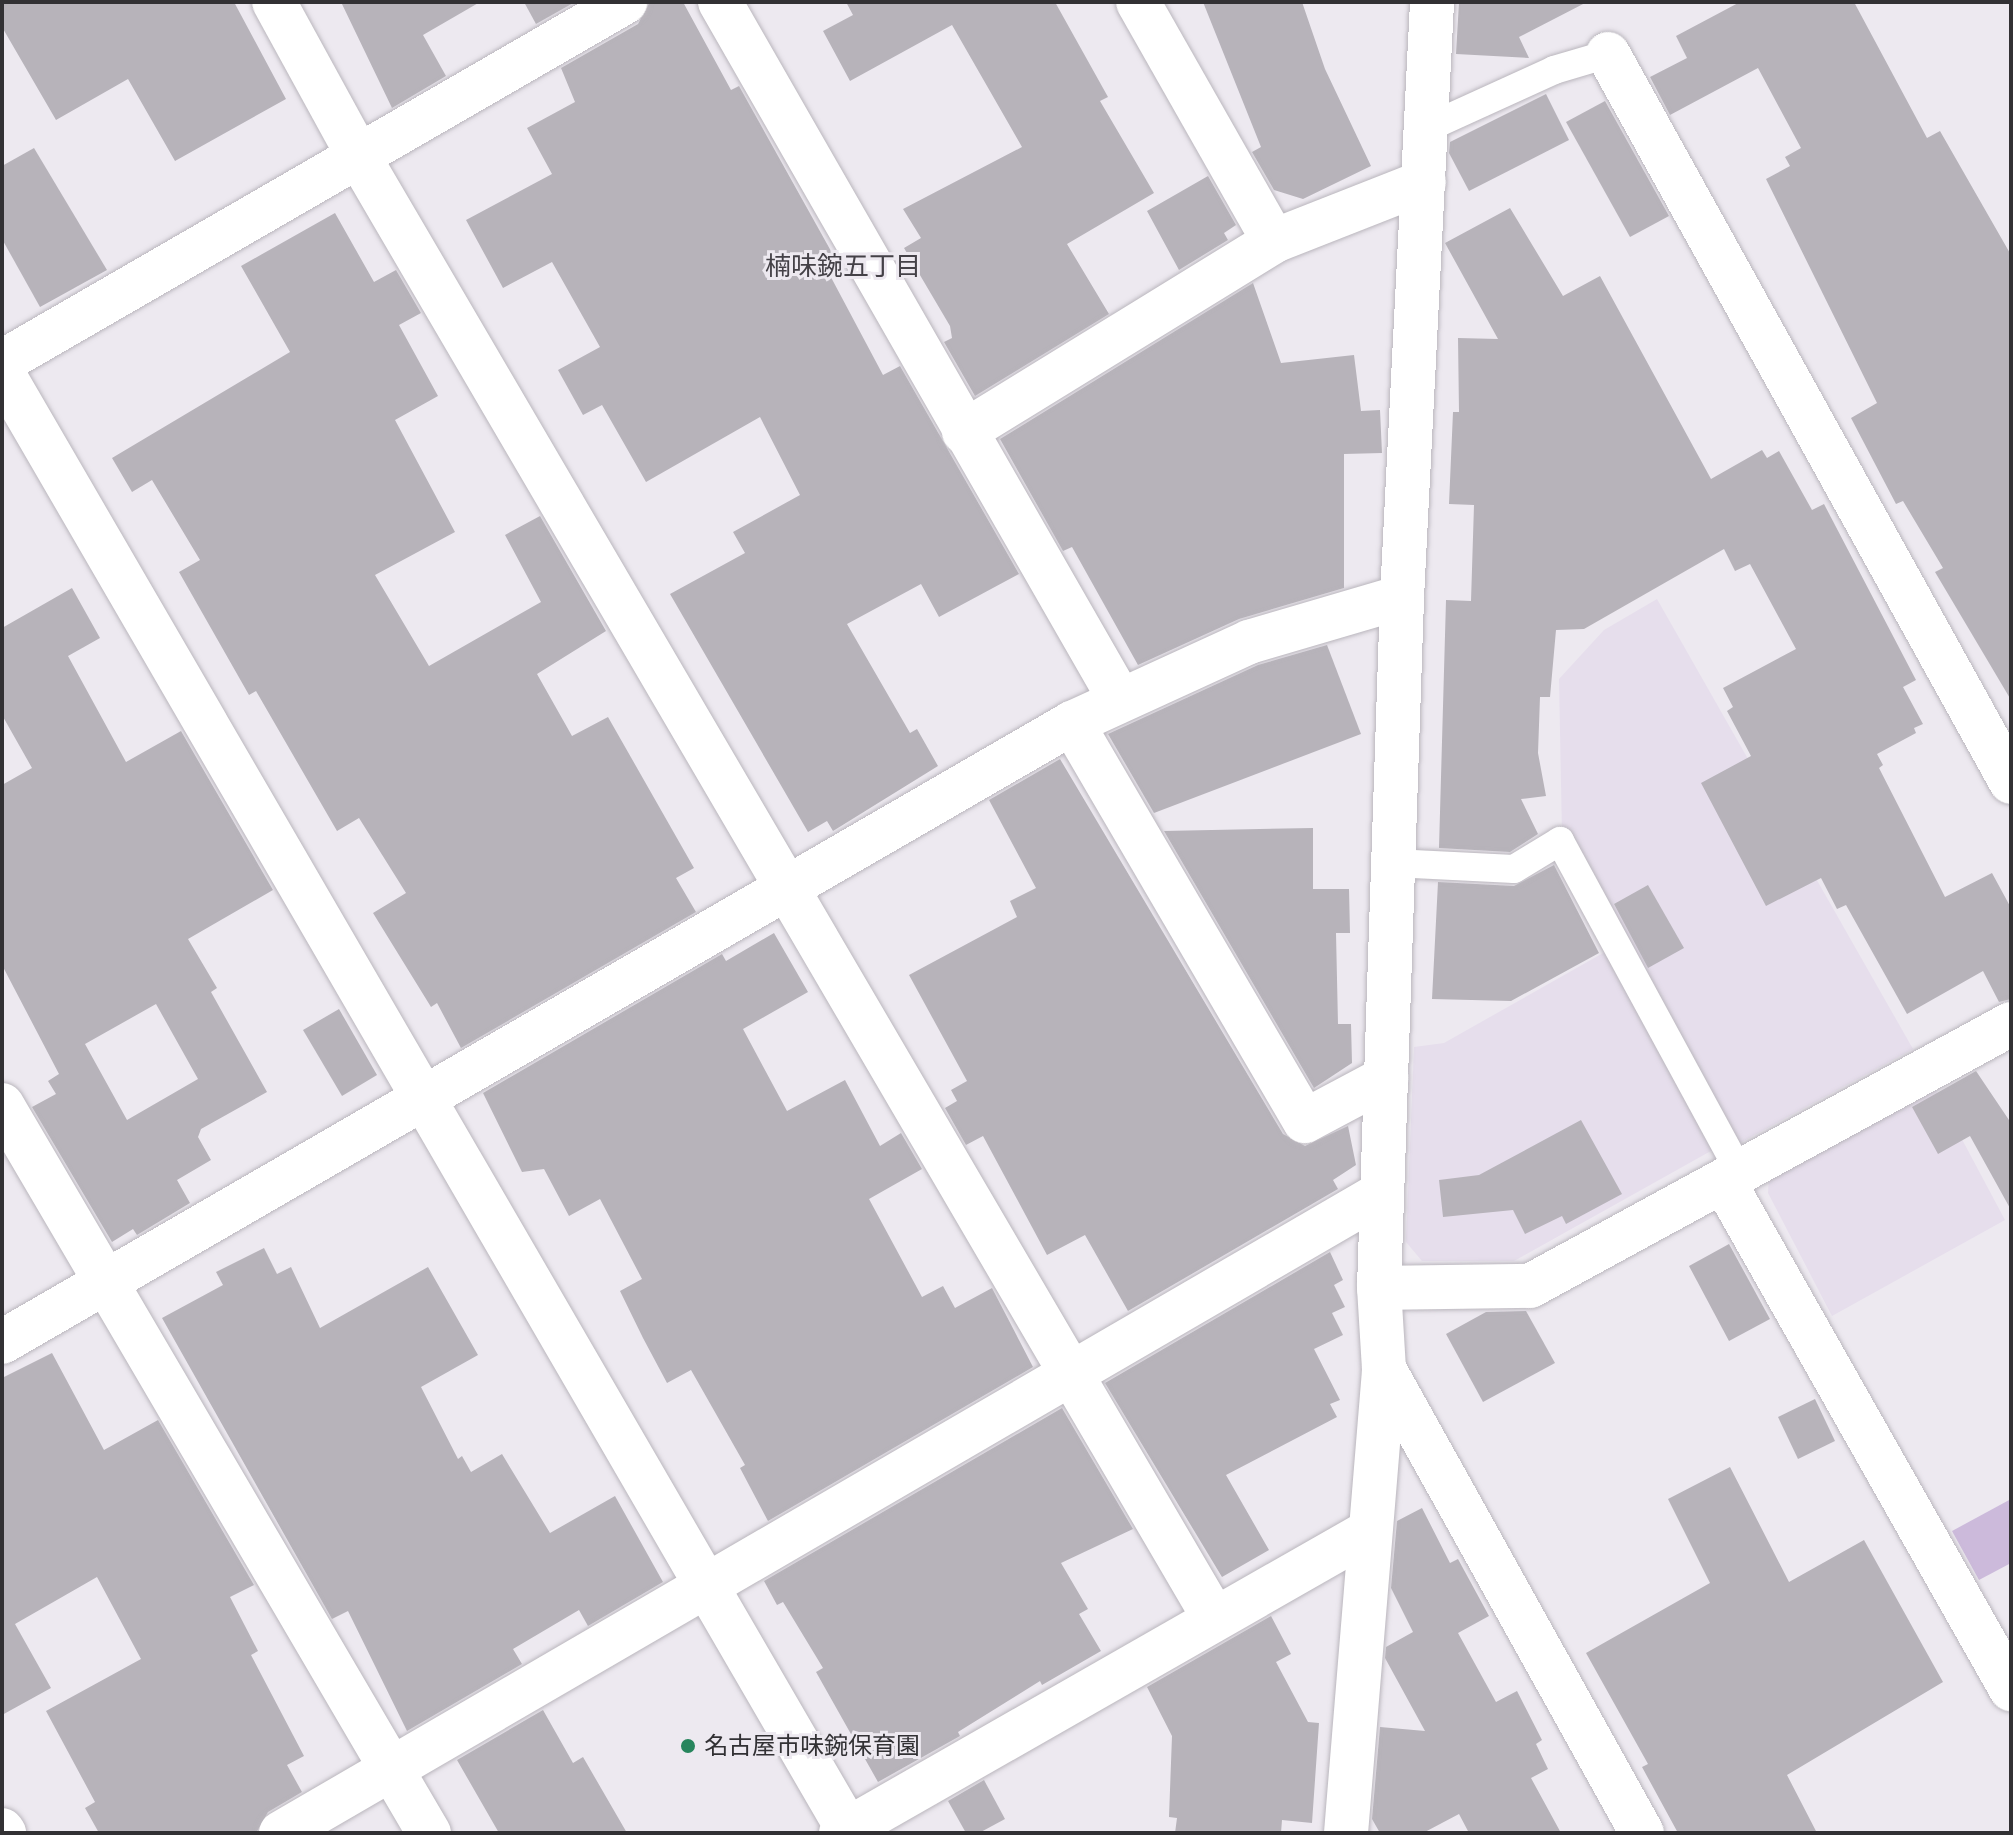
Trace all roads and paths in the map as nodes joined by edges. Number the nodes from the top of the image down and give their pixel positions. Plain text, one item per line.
1 (274, 2) edge
2 (625, 2) edge
3 (720, 2) edge
4 (1138, 2) edge
5 (1432, 2) edge
6 (1608, 54) joint
7 (1427, 128) junction
8 (359, 157) junction
9 (1424, 182) junction
10 (1274, 241) junction
11 (2, 362) edge
12 (2, 372) edge
13 (964, 432) junction
14 (1402, 597) junction
15 (1120, 700) junction
16 (1072, 723) junction
17 (2011, 782) edge
18 (1393, 863) junction
19 (785, 887) junction
20 (2011, 1024) edge
21 (1386, 1078) junction
22 (423, 1097) junction
23 (2, 1105) edge
24 (1732, 1177) junction
25 (1382, 1193) junction
26 (104, 1281) junction
27 (1379, 1288) junction
28 (2, 1342) edge
29 (1384, 1369) junction
30 (1070, 1371) junction
31 (1368, 1532) junction
32 (709, 1586) junction
33 (1214, 1618) junction
34 (2011, 1689) edge
35 (393, 1770) junction
36 (847, 1832) edge
37 (281, 1833) edge
38 (429, 1833) edge
39 (1346, 1833) edge
40 (1642, 1833) edge

1 - 8 street
2 - 8 street
3 - 13 street
4 - 10 street
5 - 7 street
6 - 7 lane
6 - 17 street
7 - 9 street
8 - 11 street
8 - 19 street
9 - 10 street
9 - 14 street
10 - 13 street
12 - 22 street
13 - 15 street
14 - 15 street
14 - 18 street
15 - 16 street
16 - 19 street
16 - 21 street
18 - 21 street
18 - 24 lane
19 - 22 street
19 - 30 street
20 - 24 street
21 - 25 street
22 - 26 street
22 - 32 street
23 - 26 street
24 - 27 street
24 - 34 street
25 - 27 street
25 - 30 street
26 - 28 street
26 - 35 street
27 - 29 street
29 - 31 street
29 - 40 street
30 - 32 street
30 - 33 street
31 - 33 street
31 - 39 street
32 - 35 street
32 - 36 street
33 - 36 street
35 - 37 street
35 - 38 street

